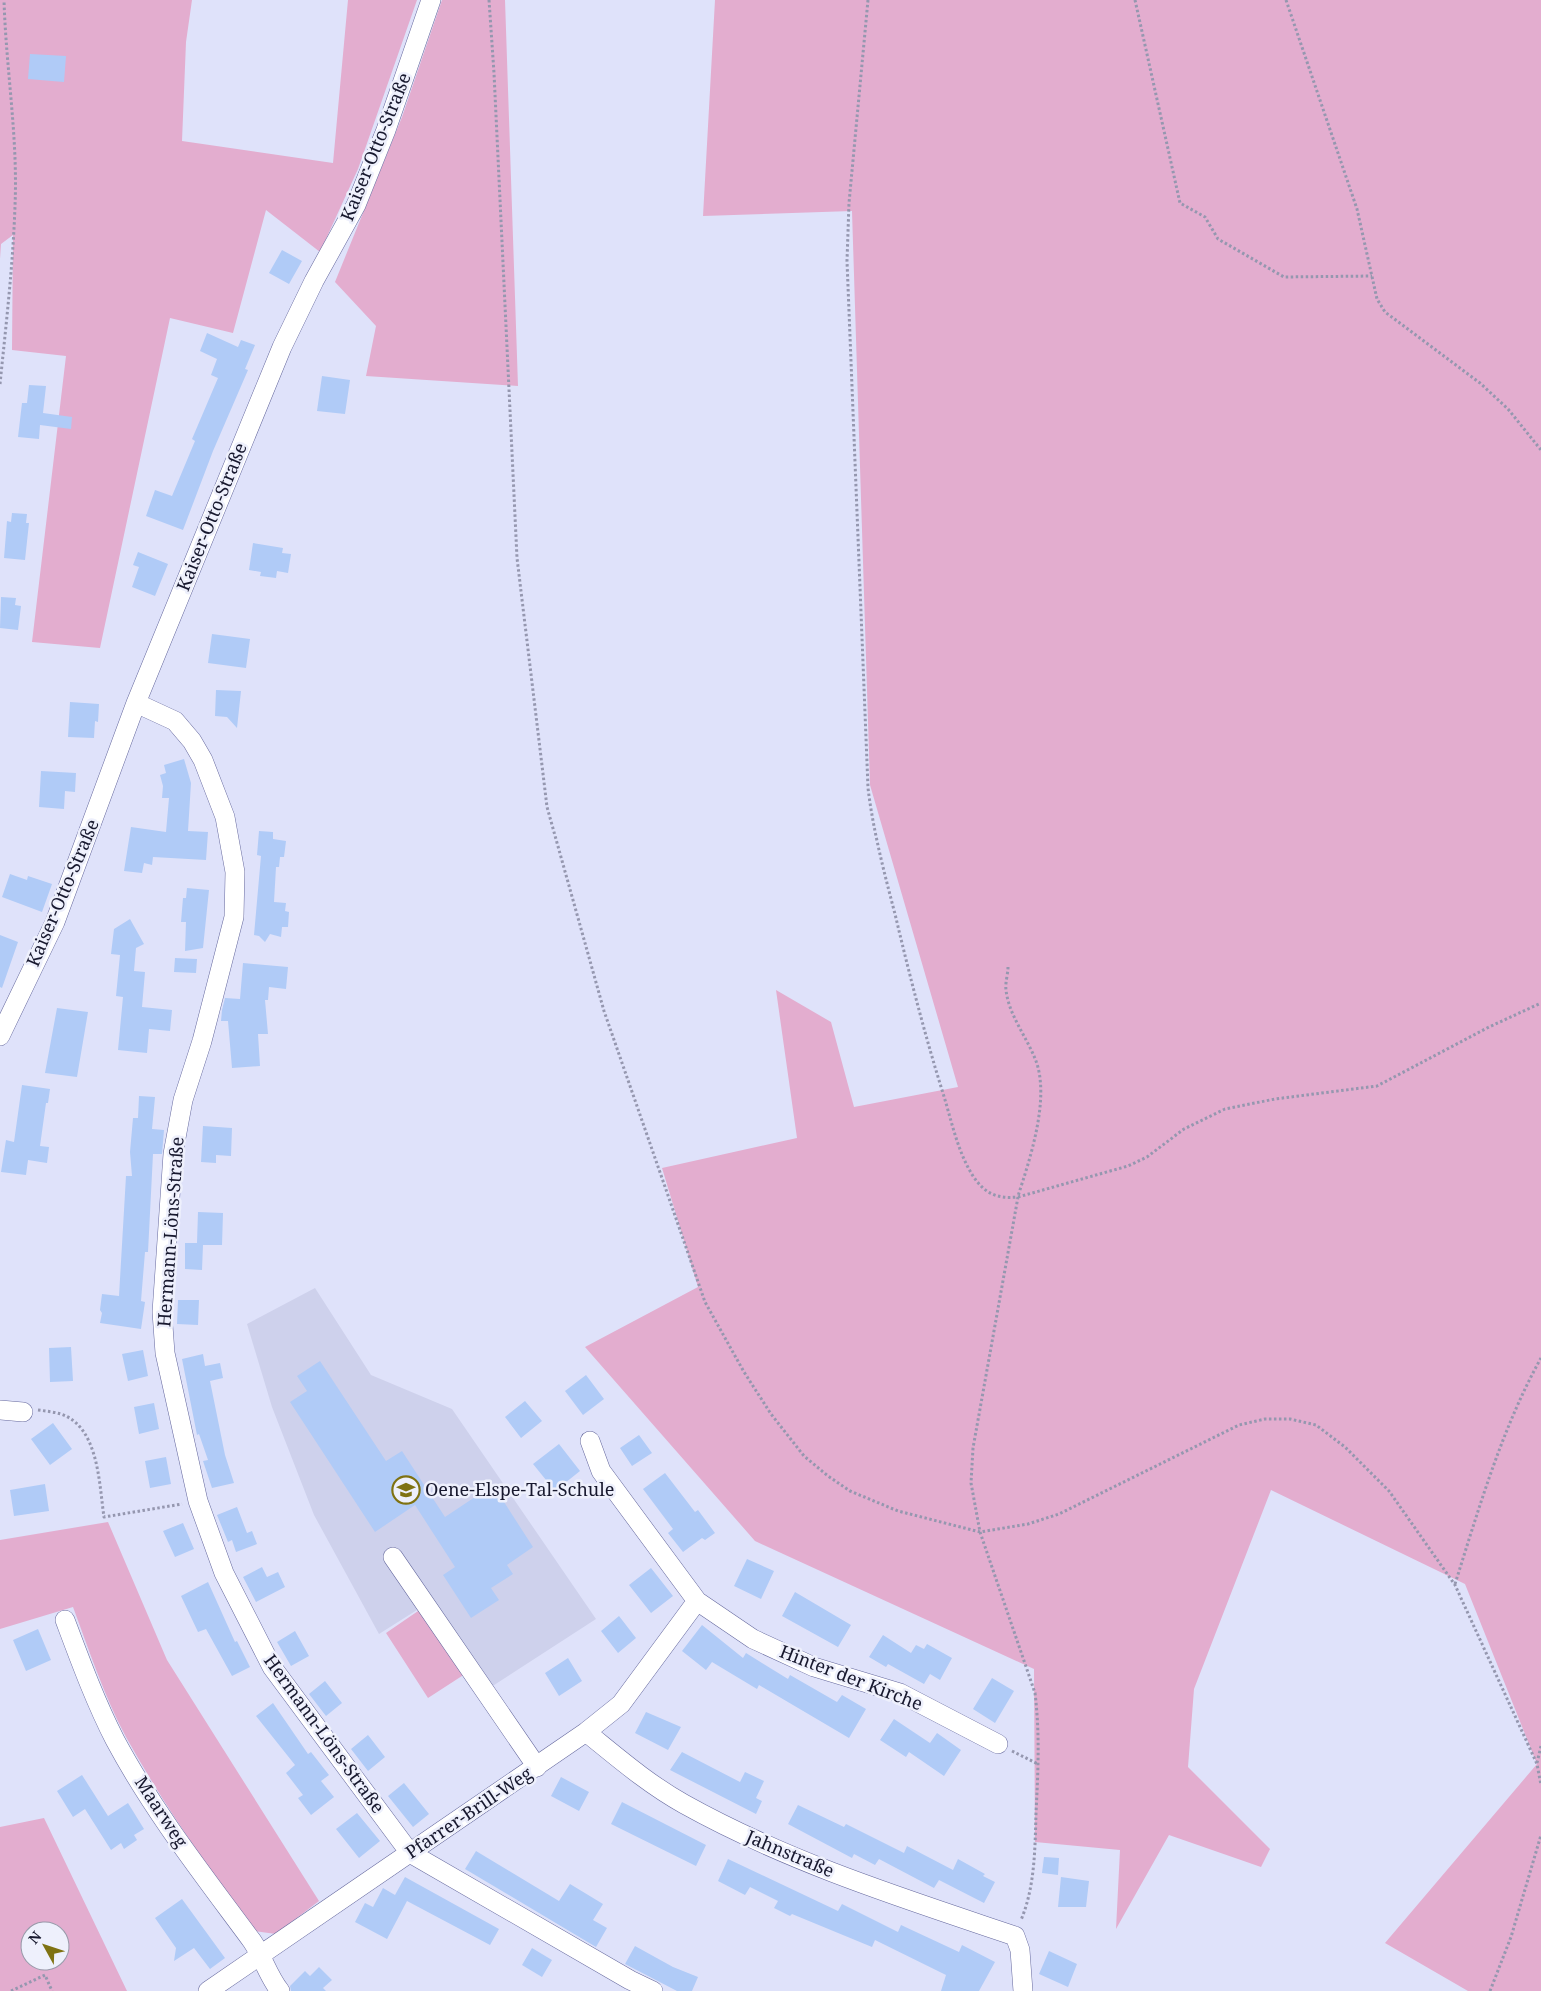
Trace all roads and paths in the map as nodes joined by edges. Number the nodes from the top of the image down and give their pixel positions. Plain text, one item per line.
1 (4, 0) edge
2 (431, 0) edge
3 (489, 0) edge
4 (868, 0) edge
5 (1135, 0) edge
6 (1286, 0) edge
7 (1372, 276) junction
8 (0, 384) edge
9 (1541, 450) edge
10 (136, 703) junction
11 (1008, 967) dead end
12 (1541, 1004) edge
13 (0, 1036) edge
14 (1018, 1197) junction
15 (1541, 1358) edge
16 (0, 1410) edge
17 (23, 1412) joint
18 (590, 1441) dead end
19 (198, 1501) junction
20 (980, 1532) junction
21 (393, 1557) dead end
22 (1455, 1585) junction
23 (697, 1600) junction
24 (65, 1620) dead end
25 (586, 1732) junction
26 (998, 1744) joint
27 (1541, 1746) edge
28 (1038, 1764) junction
29 (1537, 1764) junction
30 (537, 1767) junction
31 (1541, 1784) edge
32 (1541, 1835) edge
33 (410, 1853) junction
34 (1014, 1936) junction
35 (260, 1953) junction
36 (11, 1991) edge
37 (52, 1991) edge
38 (208, 1991) edge
39 (280, 1991) edge
40 (653, 1991) edge
41 (1022, 1991) edge
42 (1490, 1991) edge

1 - 8 path
2 - 10 street, Kaiser-Otto-Straße
3 - 20 path
4 - 14 path
5 - 7 path
6 - 7 path
7 - 9 path
10 - 13 street, Kaiser-Otto-Straße
10 - 19 street, Hermann-Löns-Straße
11 - 14 path
12 - 14 path
14 - 20 path
15 - 22 path
16 - 17 street
17 - 19 path
18 - 23 street, Hinter der Kirche
19 - 33 street, Hermann-Löns-Straße
20 - 22 path
20 - 28 path
21 - 30 street
22 - 29 path
23 - 25 street, Pfarrer-Brill-Weg
23 - 26 street, Hinter der Kirche
24 - 35 street, Maarweg
25 - 30 street, Pfarrer-Brill-Weg
25 - 34 street, Jahnstraße
26 - 28 path
27 - 29 path
28 - 34 path
29 - 31 path
30 - 33 street, Pfarrer-Brill-Weg
32 - 42 path
33 - 35 street, Pfarrer-Brill-Weg
33 - 40 street, Hermann-Löns-Straße
34 - 41 street
35 - 38 street, Pfarrer-Brill-Weg
35 - 39 street, Maarweg
36 - 37 path

